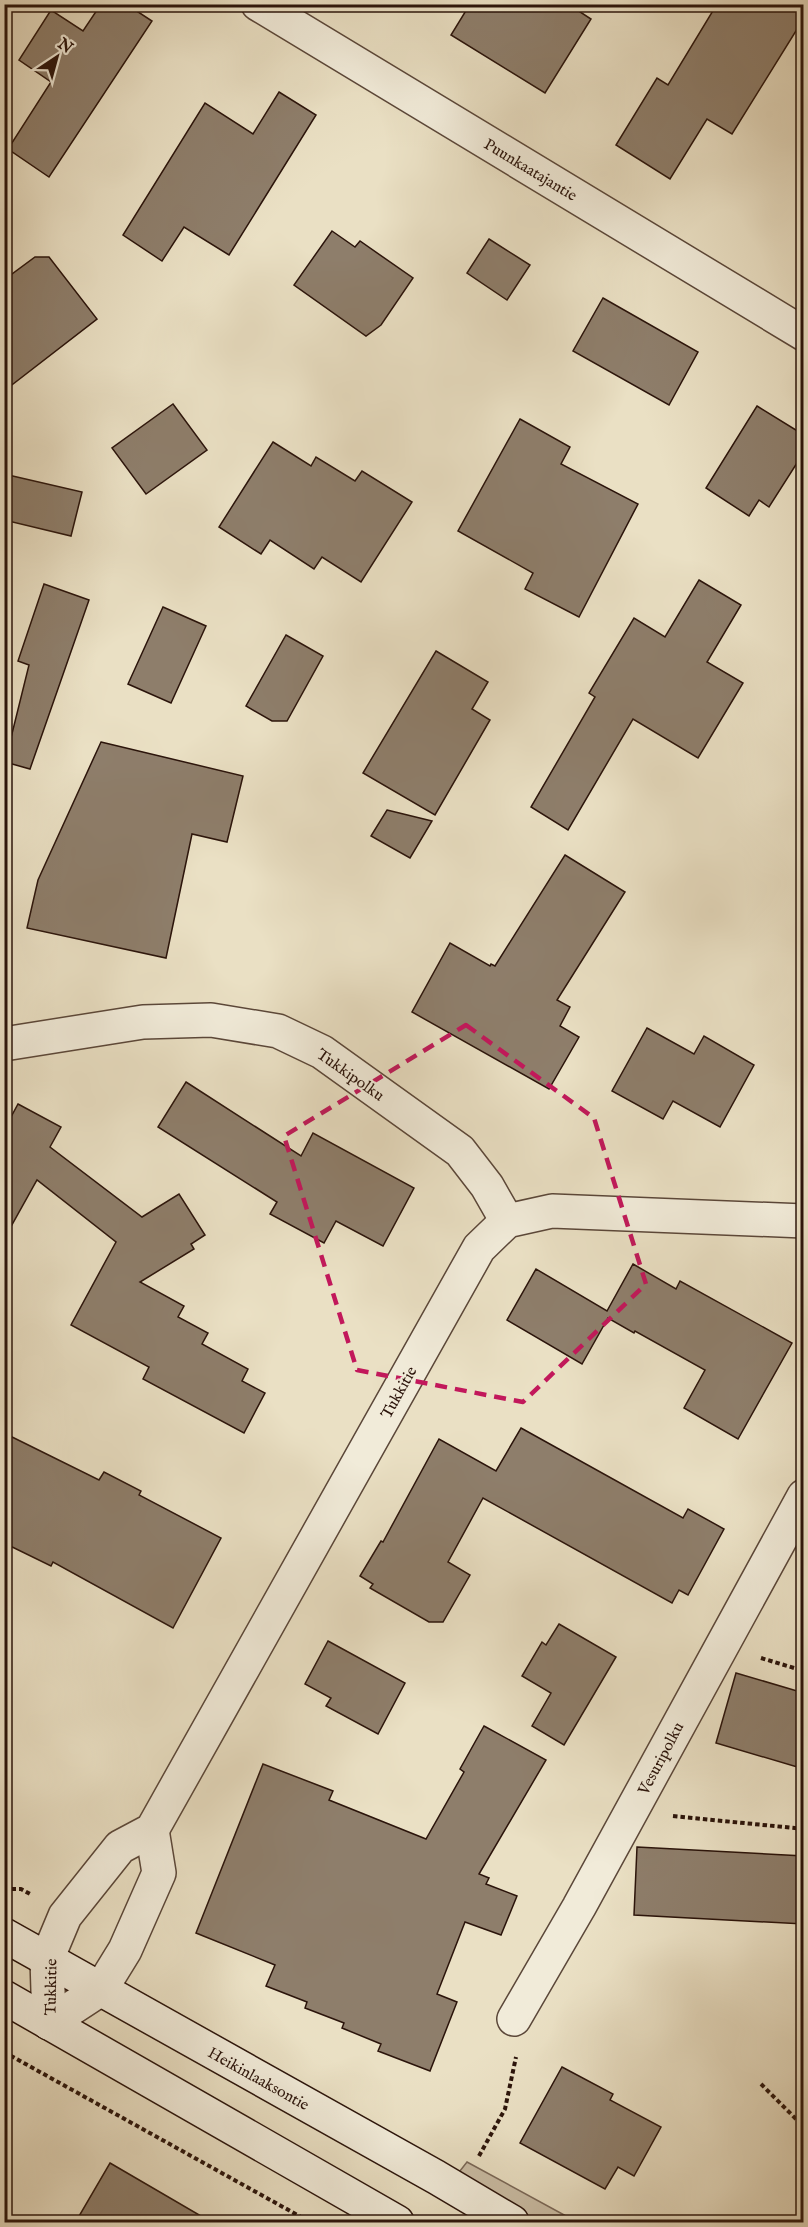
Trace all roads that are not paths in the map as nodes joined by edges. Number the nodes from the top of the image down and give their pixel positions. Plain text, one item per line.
1 (258, 4) edge
2 (804, 334) edge
3 (4, 1044) edge
4 (507, 1221) junction
5 (804, 1221) edge
6 (804, 1496) edge
7 (152, 1830) junction
8 (4, 1935) edge
9 (47, 1959) junction
10 (101, 1989) junction
11 (4, 1997) edge
12 (514, 2019) road end
13 (49, 2023) junction
14 (397, 2223) edge
15 (512, 2223) edge

1 - 2 street, Puunkaatajantie
3 - 4 street, Tukkipolku
4 - 5 street
4 - 7 street, Tukkitie
6 - 12 street, Vesuripolku
7 - 9 street, Tukkitie
7 - 10 street, Tukkitie
8 - 9 street, Heikinlaaksontie
9 - 10 street, Heikinlaaksontie
9 - 13 street, Tukkitie
10 - 13 street, Tukkitie
10 - 15 street, Heikinlaaksontie
11 - 13 street
13 - 14 street

